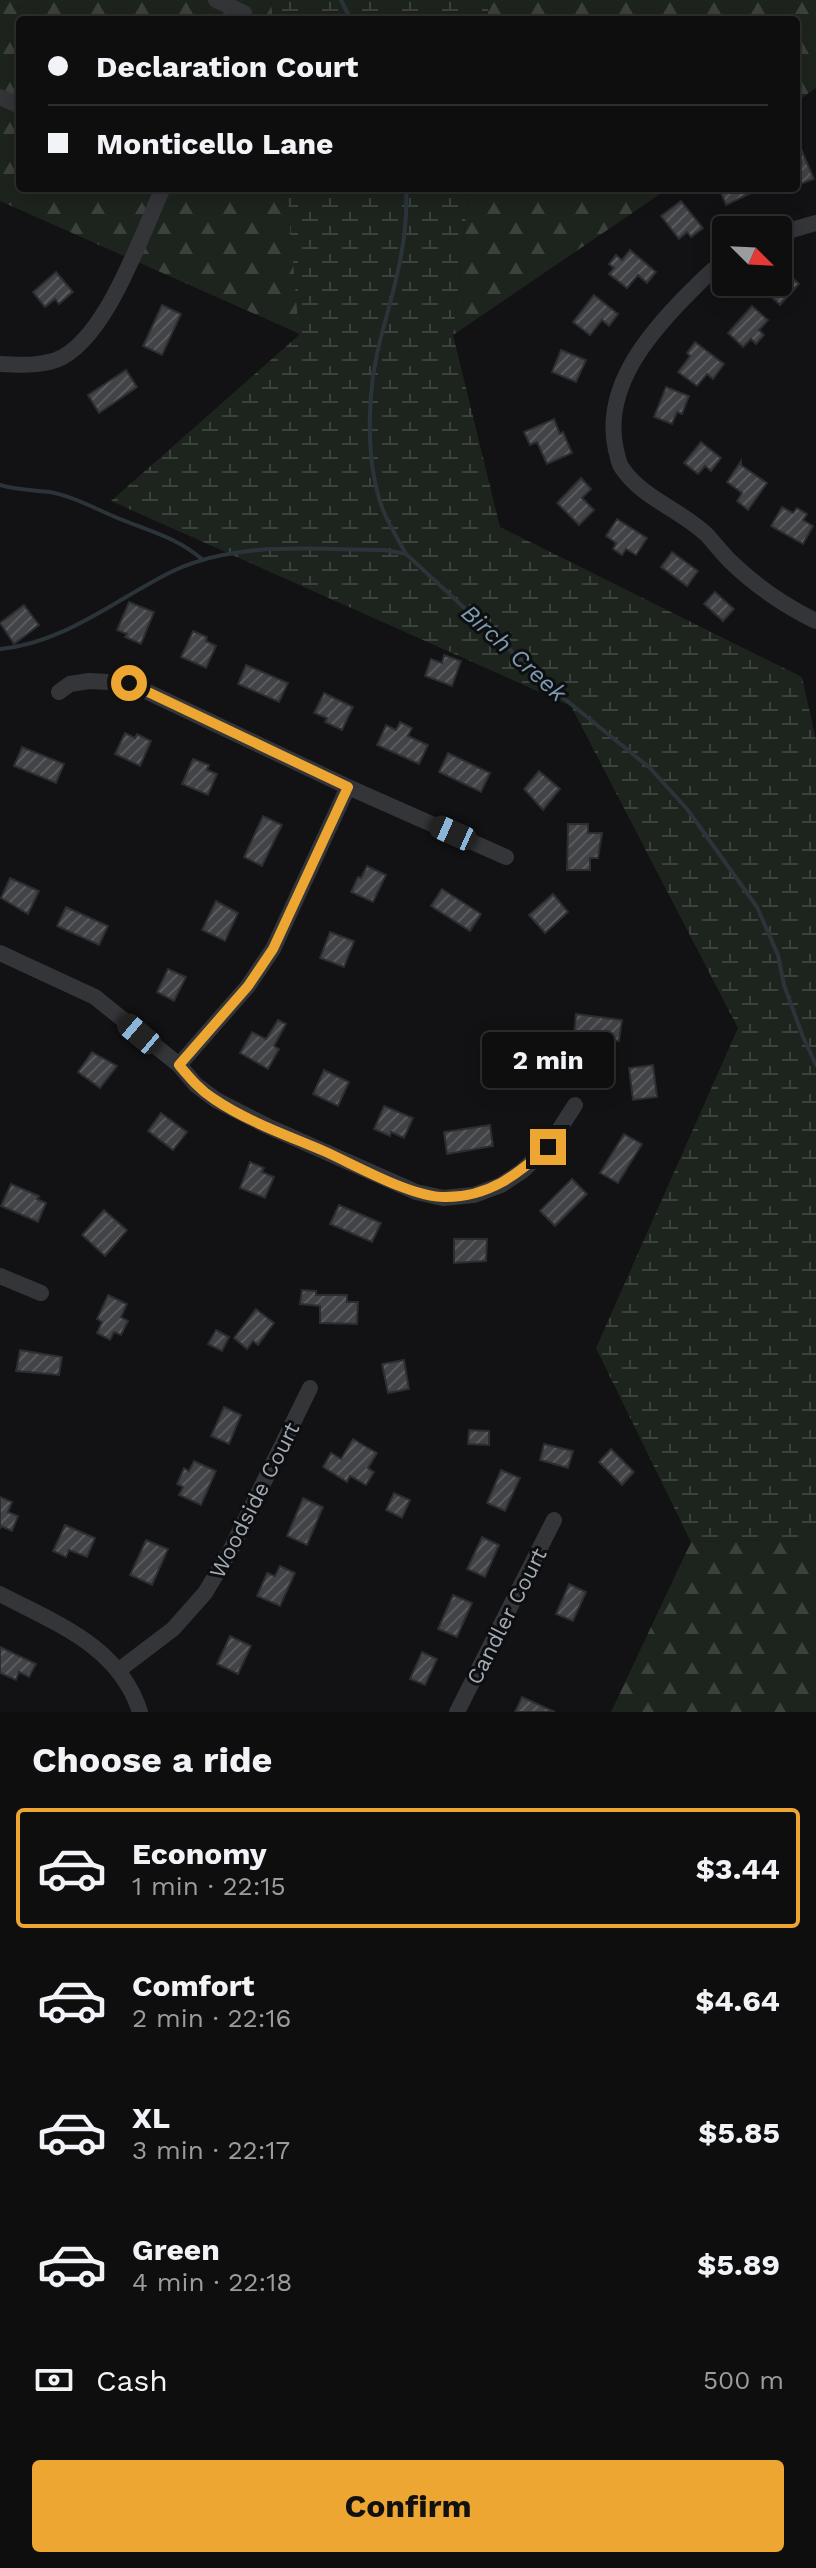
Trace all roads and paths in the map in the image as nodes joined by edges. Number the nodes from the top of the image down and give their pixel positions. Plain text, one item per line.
1 (216, 0) edge
2 (245, 11) edge
3 (161, 192) edge
4 (816, 223) edge
5 (792, 230) edge
6 (712, 271) edge
7 (0, 364) edge
8 (816, 621) edge
9 (59, 692) dead end
10 (348, 787) junction
11 (506, 857) dead end
12 (0, 953) edge
13 (179, 1065) junction
14 (575, 1105) dead end
15 (0, 1276) edge
16 (41, 1293) dead end
17 (310, 1388) dead end
18 (554, 1520) dead end
19 (0, 1594) edge
20 (119, 1670) junction
21 (140, 1712) edge
22 (457, 1712) edge

1 - 2 street
3 - 7 street
4 - 5 street
6 - 8 street
9 - 10 street
10 - 11 street
10 - 13 street
12 - 13 street
13 - 14 street
15 - 16 street
17 - 20 street, Woodside Court
18 - 22 street, Candler Court
19 - 20 street
20 - 21 street

